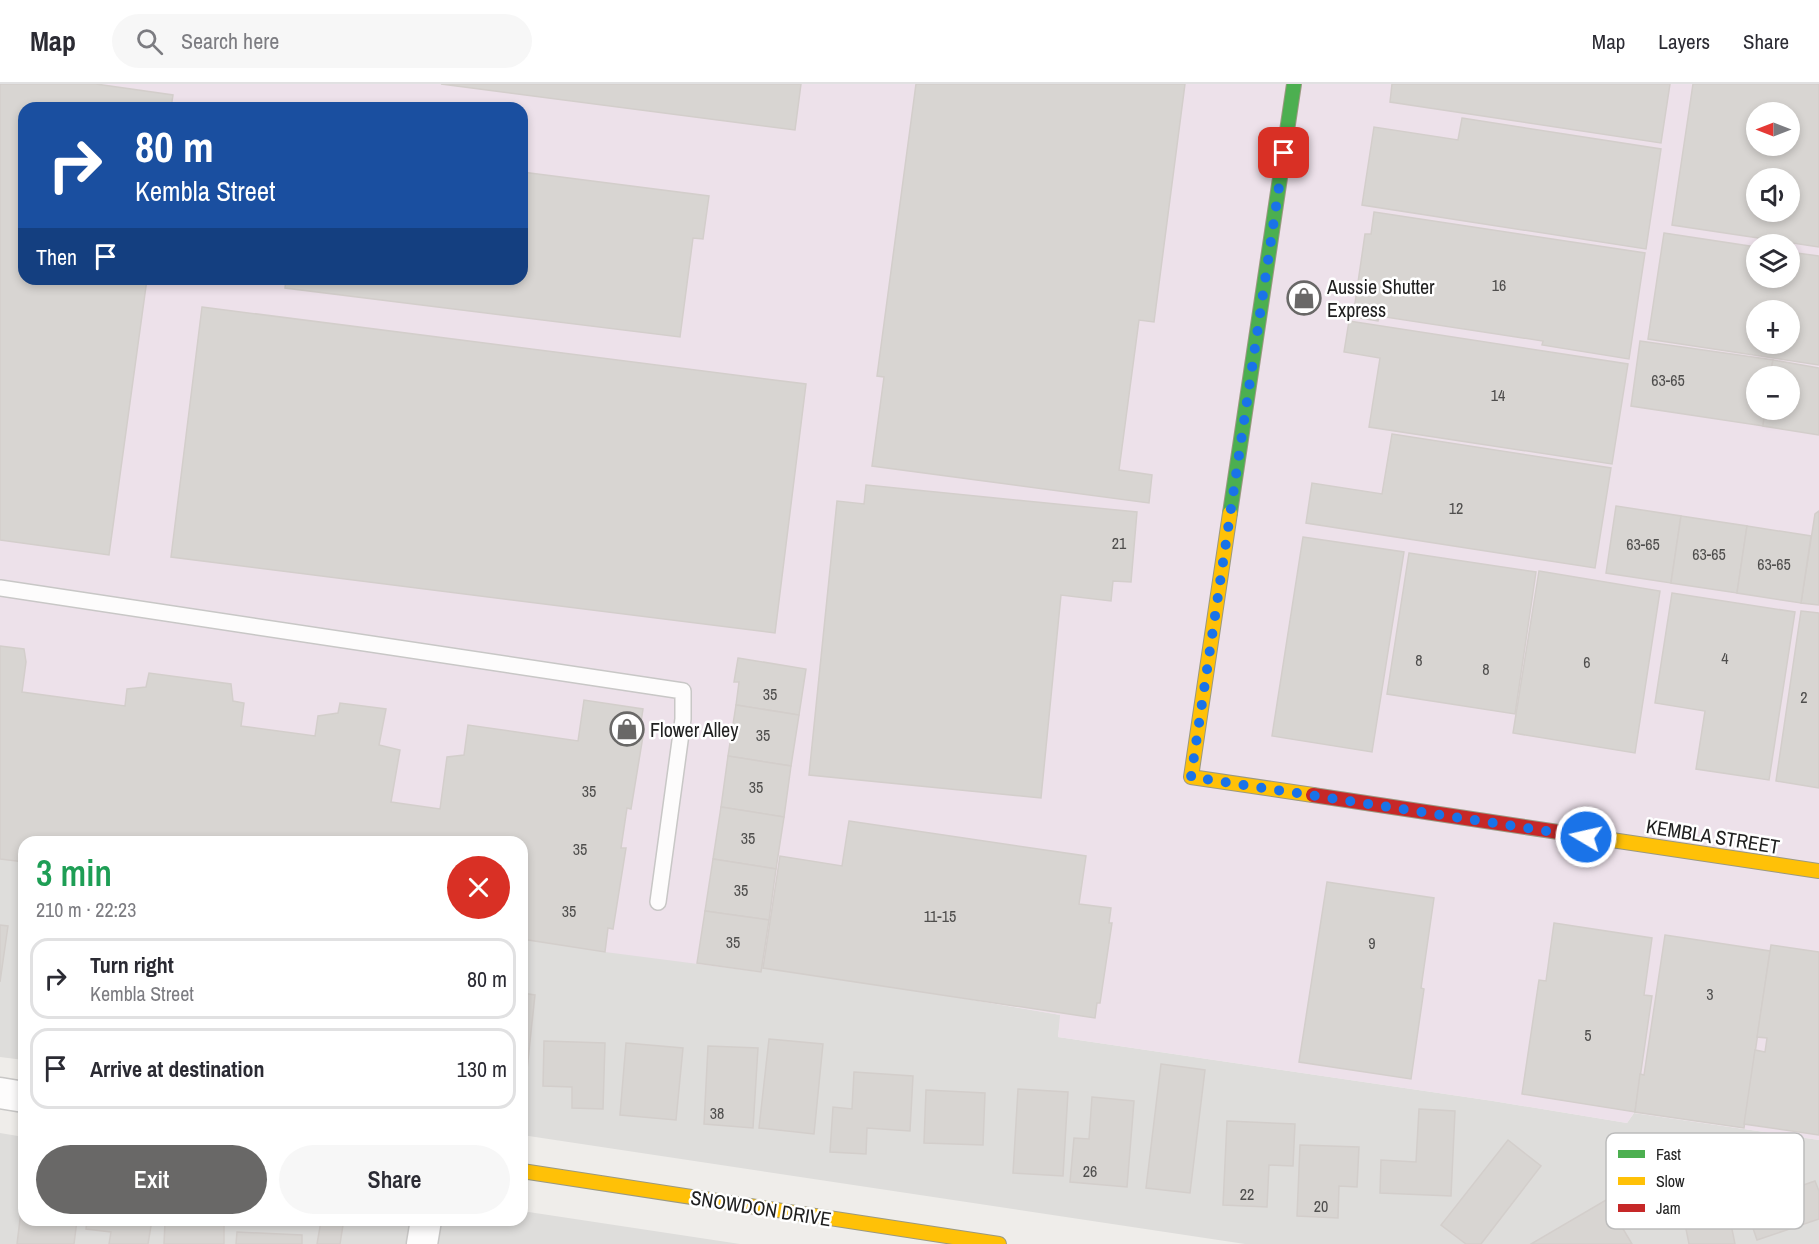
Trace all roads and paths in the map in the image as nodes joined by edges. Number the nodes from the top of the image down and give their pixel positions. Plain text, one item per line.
1 (1294, 84) edge
2 (0, 588) edge
3 (1819, 871) edge
4 (658, 902) dead end
5 (0, 1093) edge
6 (18, 1095) edge
7 (528, 1173) edge
8 (425, 1226) edge
9 (422, 1244) edge
10 (999, 1244) edge

1 - 3 street, KEMBLA STREET
2 - 4 lane
5 - 6 street
7 - 10 street, SNOWDON DRIVE
8 - 9 street

